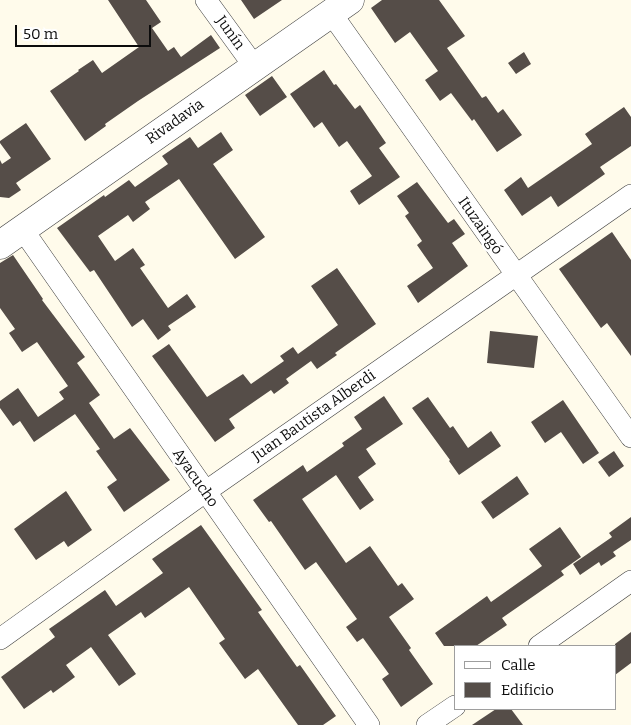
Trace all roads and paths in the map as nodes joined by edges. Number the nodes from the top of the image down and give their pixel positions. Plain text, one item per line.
1 (206, 0) edge
2 (341, 7) edge
3 (254, 66) junction
4 (631, 195) edge
5 (23, 230) junction
6 (0, 245) edge
7 (516, 276) junction
8 (631, 437) edge
9 (205, 492) junction
10 (631, 581) edge
11 (0, 639) edge
12 (540, 645) edge
13 (454, 707) edge
14 (368, 725) edge
15 (427, 725) edge

1 - 3 street, Junín
2 - 3 street, Rivadavia
2 - 7 street, Ituzaingó
3 - 5 street, Rivadavia
4 - 7 street, Juan Bautista Alberdi
5 - 6 street, Rivadavia
5 - 9 street, Ayacucho
7 - 8 street, Ituzaingó
7 - 9 street, Juan Bautista Alberdi
9 - 11 street, Juan Bautista Alberdi
9 - 14 street, Ayacucho
10 - 12 street
13 - 15 street

